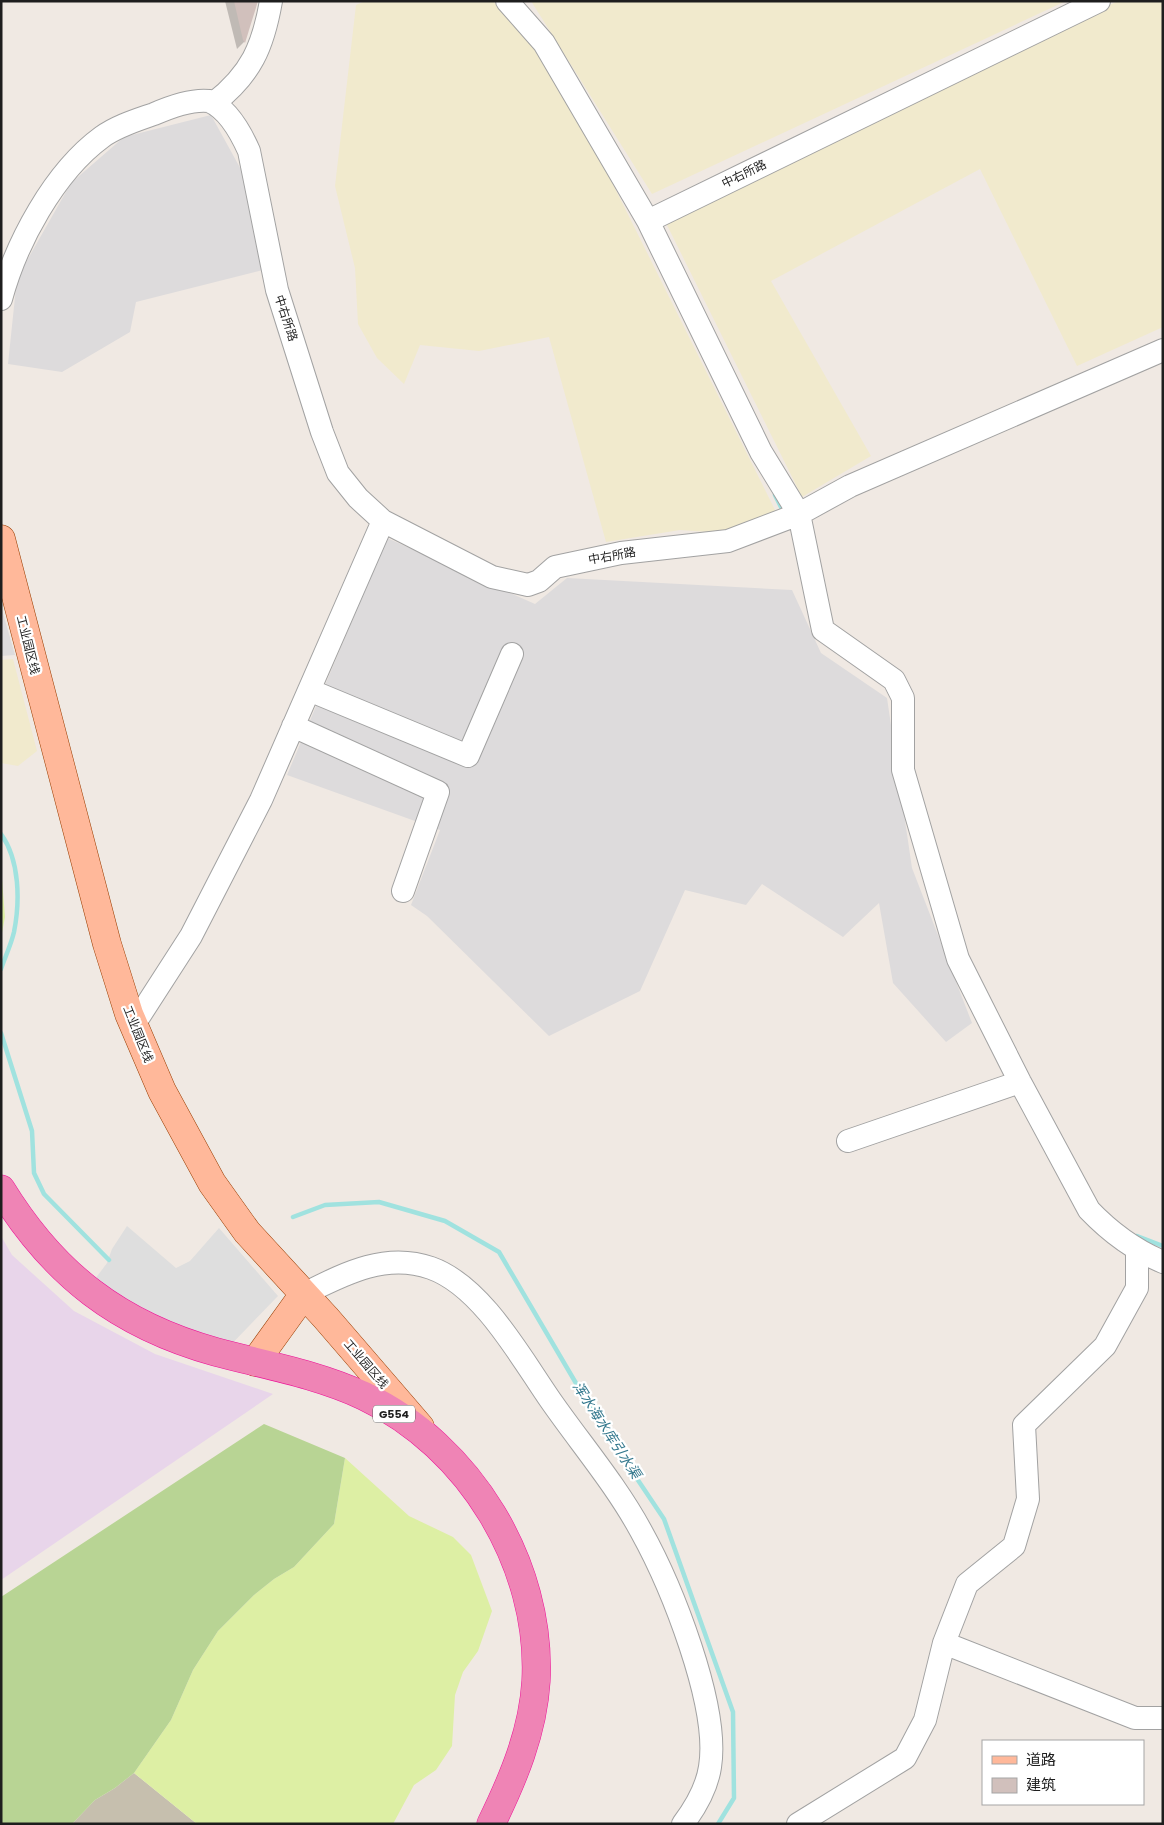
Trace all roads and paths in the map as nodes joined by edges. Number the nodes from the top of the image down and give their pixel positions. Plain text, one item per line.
1 (271, 1) edge
2 (506, 1) edge
3 (1099, 1) edge
4 (214, 103) junction
5 (648, 221) junction
6 (1, 299) edge
7 (1163, 350) edge
8 (791, 516) junction
9 (383, 521) junction
10 (1, 539) edge
11 (512, 654) dead end
12 (309, 690) junction
13 (293, 726) junction
14 (402, 891) dead end
15 (133, 1026) junction
16 (1016, 1083) junction
17 (848, 1141) dead end
18 (1, 1189) edge
19 (1127, 1244) junction
20 (1163, 1262) edge
21 (304, 1294) junction
22 (255, 1362) junction
23 (437, 1447) junction
24 (944, 1643) junction
25 (1163, 1718) edge
26 (491, 1824) edge
27 (683, 1824) edge
28 (798, 1824) edge

1 - 4 street
2 - 5 street
3 - 5 street, 中右所路
4 - 6 street
4 - 9 street, 中右所路
5 - 8 street
7 - 8 street, 中右所路
8 - 9 street, 中右所路
8 - 16 street
9 - 12 street
10 - 15 main road, 工业园区线
11 - 12 street
12 - 13 street
13 - 14 street
13 - 15 street
15 - 21 main road, 工业园区线
16 - 17 street
16 - 19 street
18 - 22 highway, G554
19 - 20 street
19 - 24 street
21 - 22 main road
21 - 23 main road, 工业园区线
21 - 27 street
22 - 23 highway, G554
23 - 26 highway, G554
24 - 25 street
24 - 28 street

